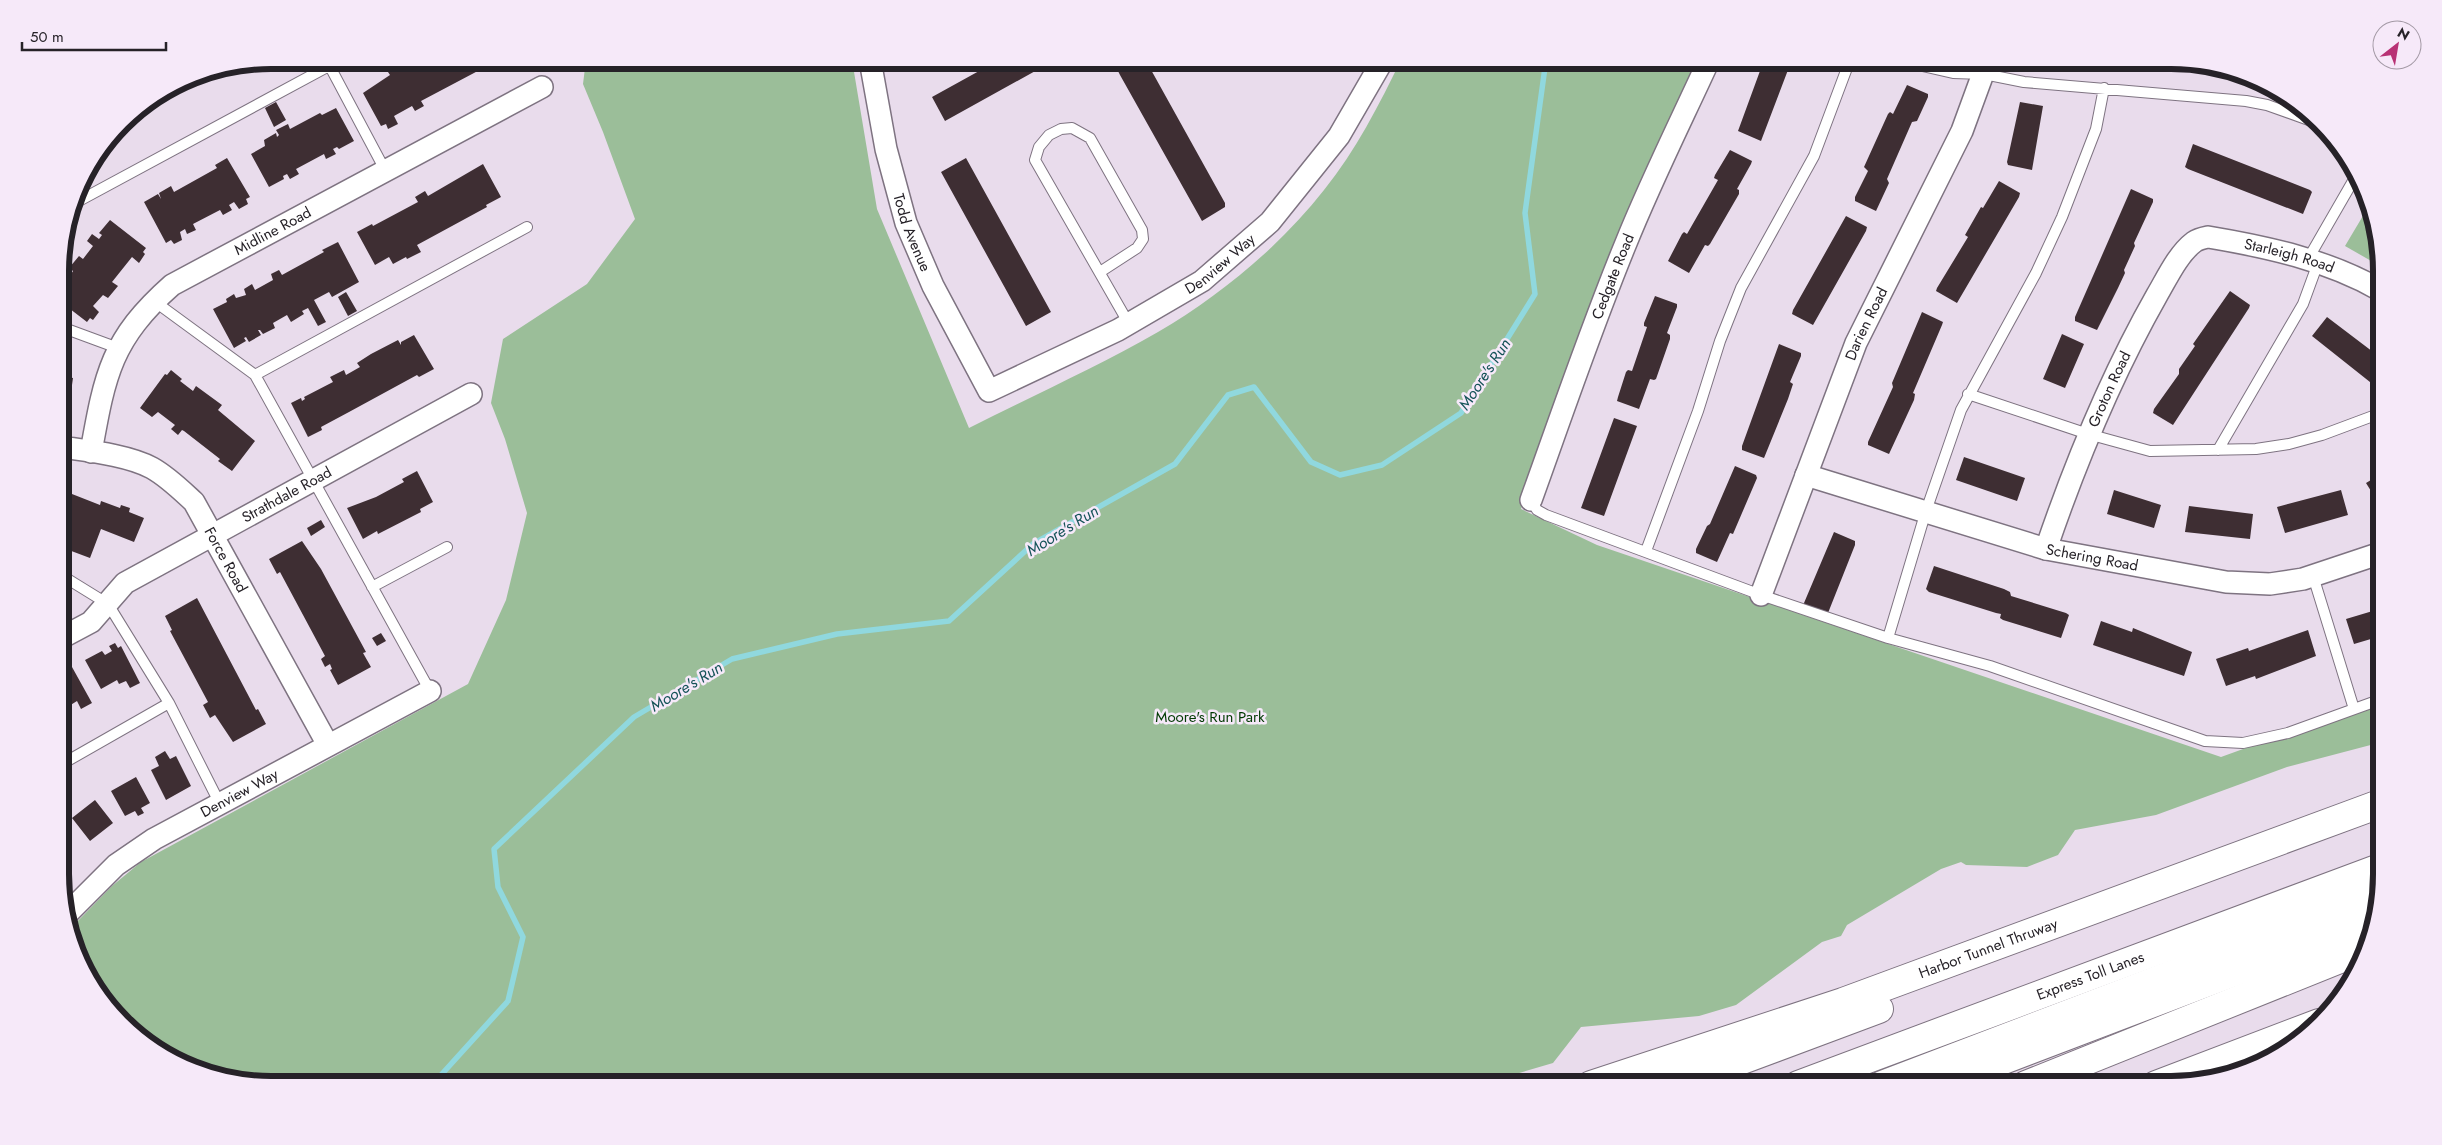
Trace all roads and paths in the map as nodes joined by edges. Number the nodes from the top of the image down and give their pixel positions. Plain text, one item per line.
1 (317, 69) edge
2 (331, 69) edge
3 (872, 69) edge
4 (1378, 69) edge
5 (1705, 69) edge
6 (1847, 69) edge
7 (1935, 69) edge
8 (1975, 69) edge
9 (1985, 69) edge
10 (1991, 69) edge
11 (542, 87) dead end
12 (2104, 88) junction
13 (2304, 118) edge
14 (385, 170) junction
15 (2353, 182) edge
16 (81, 200) edge
17 (527, 227) dead end
18 (2195, 241) joint
19 (2313, 261) junction
20 (1100, 272) junction
21 (2373, 287) edge
22 (154, 301) junction
23 (1129, 324) junction
24 (69, 330) edge
25 (118, 348) junction
26 (255, 375) junction
27 (989, 391) joint
28 (471, 394) dead end
29 (1968, 394) junction
30 (2373, 416) edge
31 (2088, 434) junction
32 (69, 448) edge
33 (2218, 450) junction
34 (91, 452) junction
35 (1806, 475) junction
36 (313, 479) junction
37 (1531, 500) joint
38 (1926, 511) junction
39 (212, 534) junction
40 (447, 547) dead end
41 (2046, 549) junction
42 (1646, 551) junction
43 (2373, 556) edge
44 (2313, 576) junction
45 (69, 580) edge
46 (372, 587) junction
47 (1761, 595) junction
48 (108, 604) junction
49 (69, 634) edge
50 (1888, 638) junction
51 (430, 691) joint
52 (2373, 702) edge
53 (169, 703) junction
54 (2354, 709) junction
55 (328, 745) junction
56 (69, 760) edge
57 (220, 804) junction
58 (2373, 806) edge
59 (2373, 825) edge
60 (2373, 870) edge
61 (2372, 898) edge
62 (72, 909) edge
63 (2367, 921) edge
64 (2358, 952) edge
65 (2302, 1029) edge
66 (1618, 1076) edge
67 (1699, 1076) edge
68 (1822, 1076) edge
69 (1906, 1076) edge
70 (1962, 1076) edge
71 (2048, 1076) edge
72 (2179, 1076) edge

1 - 16 lane
2 - 14 lane
3 - 27 street, Todd Avenue
4 - 23 street, Denview Way
5 - 37 street, Cedgate Road
6 - 42 lane
7 - 8 lane
9 - 35 street, Darien Road
10 - 12 lane
11 - 14 street, Midline Road
12 - 13 lane
12 - 29 lane
14 - 22 street, Midline Road
15 - 19 lane
17 - 26 lane
18 - 19 street, Starleigh Road
18 - 31 street, Groton Road
19 - 21 street, Starleigh Road
19 - 33 lane
20 - 20 lane
20 - 23 lane
22 - 25 street, Midline Road
22 - 26 lane
23 - 27 street, Denview Way
24 - 25 lane
25 - 34 street, Midline Road
26 - 36 lane
28 - 36 street, Strathdale Road
29 - 31 lane
29 - 38 lane
30 - 33 lane
31 - 33 lane
31 - 41 street, Groton Road
32 - 34 street, Force Road
34 - 39 street, Force Road
35 - 38 street, Schering Road
35 - 47 street, Darien Road
36 - 39 street, Strathdale Road
36 - 46 lane
37 - 42 lane
38 - 41 street, Schering Road
38 - 50 lane
39 - 48 street, Strathdale Road
39 - 55 street, Force Road
40 - 46 lane
41 - 44 street, Schering Road
42 - 47 lane
43 - 44 street, Schering Road
44 - 54 lane
45 - 48 lane
46 - 51 lane
47 - 50 lane
48 - 49 street, Strathdale Road
48 - 53 lane
50 - 54 lane
51 - 55 street, Denview Way
52 - 54 lane
53 - 56 lane
53 - 57 lane
55 - 57 street, Denview Way
57 - 62 street, Denview Way
58 - 66 highway, Harbor Tunnel Thruway
59 - 67 highway
60 - 68 highway, Express Toll Lanes
61 - 69 highway, Express Toll Lanes
63 - 70 highway
64 - 71 highway
65 - 72 highway

